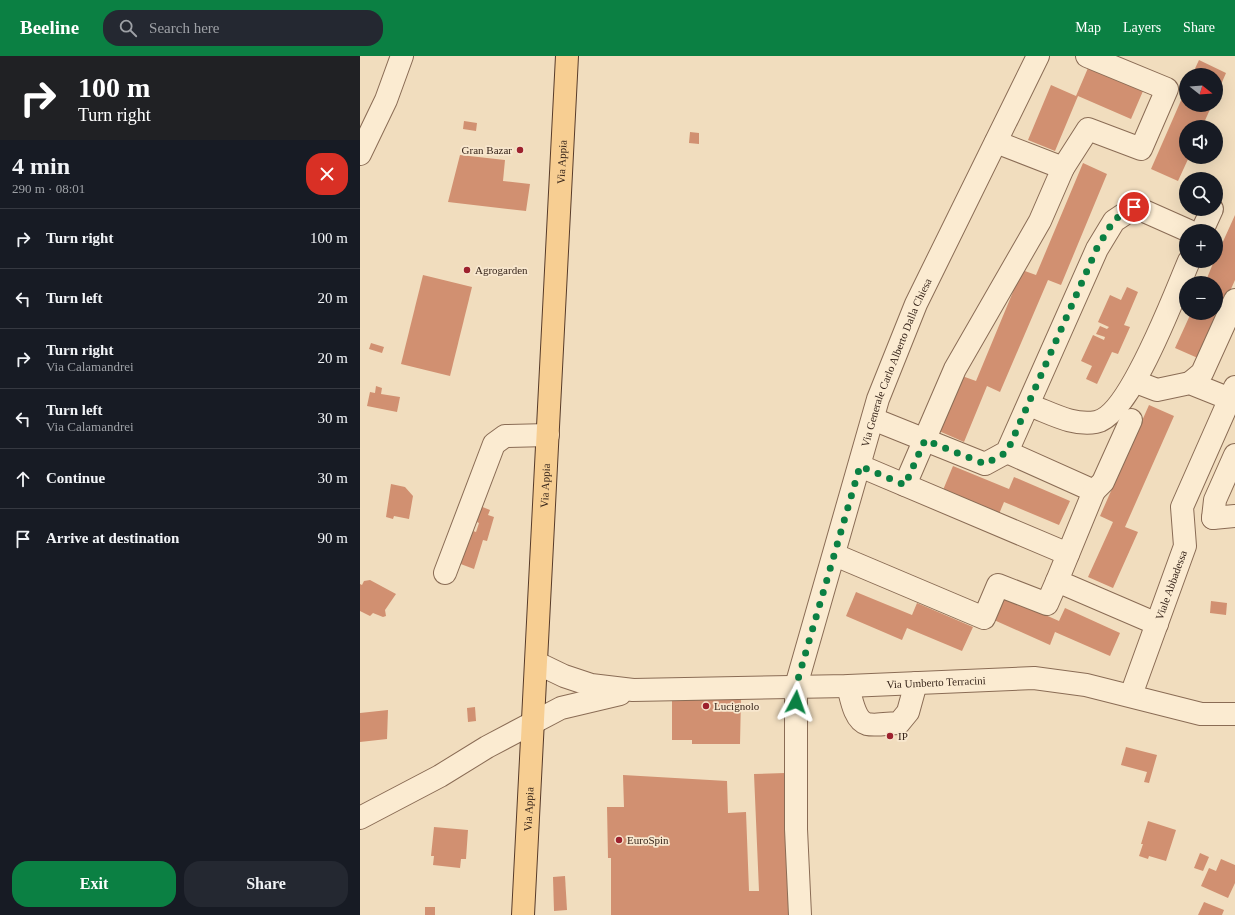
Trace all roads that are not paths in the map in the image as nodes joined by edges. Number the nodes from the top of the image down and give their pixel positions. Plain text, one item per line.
1 (402, 56) edge
2 (567, 56) edge
3 (1038, 56) edge
4 (1087, 56) edge
5 (996, 142) junction
6 (360, 154) edge
7 (1063, 168) junction
8 (1179, 227) edge
9 (1186, 268) edge
10 (1235, 300) edge
11 (1136, 382) junction
12 (1190, 382) junction
13 (1233, 396) edge
14 (1029, 404) junction
15 (873, 419) junction
16 (1131, 420) dead end
17 (548, 434) junction
18 (925, 440) junction
19 (1007, 452) junction
20 (1235, 455) edge
21 (860, 466) junction
22 (905, 485) junction
23 (1094, 491) junction
24 (1235, 516) edge
25 (1213, 518) junction
26 (1185, 546) junction
27 (1068, 554) junction
28 (835, 555) junction
29 (445, 573) dead end
30 (1057, 581) junction
31 (1156, 624) junction
32 (536, 663) junction
33 (916, 683) junction
34 (796, 686) junction
35 (848, 686) junction
36 (634, 690) junction
37 (1131, 695) junction
38 (1235, 714) edge
39 (534, 722) junction
40 (360, 818) edge
41 (523, 915) edge
42 (800, 915) edge

1 - 6 street
2 - 17 main road, Via Appia
3 - 5 street, Via Generale Carlo Alberto Dalla Chiesa
4 - 7 street
5 - 7 street
5 - 15 street, Via Generale Carlo Alberto Dalla Chiesa
7 - 18 street
8 - 14 street
9 - 11 street
10 - 12 street
11 - 12 street
11 - 14 street
12 - 13 street
13 - 26 street, Viale Abbadessa
14 - 19 street
15 - 18 street
15 - 21 street, Via Generale Carlo Alberto Dalla Chiesa
16 - 23 street
17 - 29 street
17 - 32 main road, Via Appia
18 - 19 street
18 - 22 street
19 - 23 street
20 - 25 street
21 - 22 street
21 - 28 street, Via Generale Carlo Alberto Dalla Chiesa
22 - 27 street
23 - 27 street
24 - 25 street
25 - 26 street
26 - 31 street, Viale Abbadessa
27 - 30 street
28 - 30 street
28 - 34 street, Via Generale Carlo Alberto Dalla Chiesa
30 - 31 street
31 - 37 street, Viale Abbadessa
32 - 36 street
32 - 39 main road, Via Appia
33 - 35 street, Via Umberto Terracini
33 - 35 street
33 - 37 street, Via Umberto Terracini
34 - 35 street, Via Umberto Terracini
34 - 36 street, Via Umberto Terracini
34 - 42 street, Via Generale Carlo Alberto Dalla Chiesa
36 - 39 street
37 - 38 street, Via Umberto Terracini
39 - 40 street
39 - 41 main road, Via Appia

